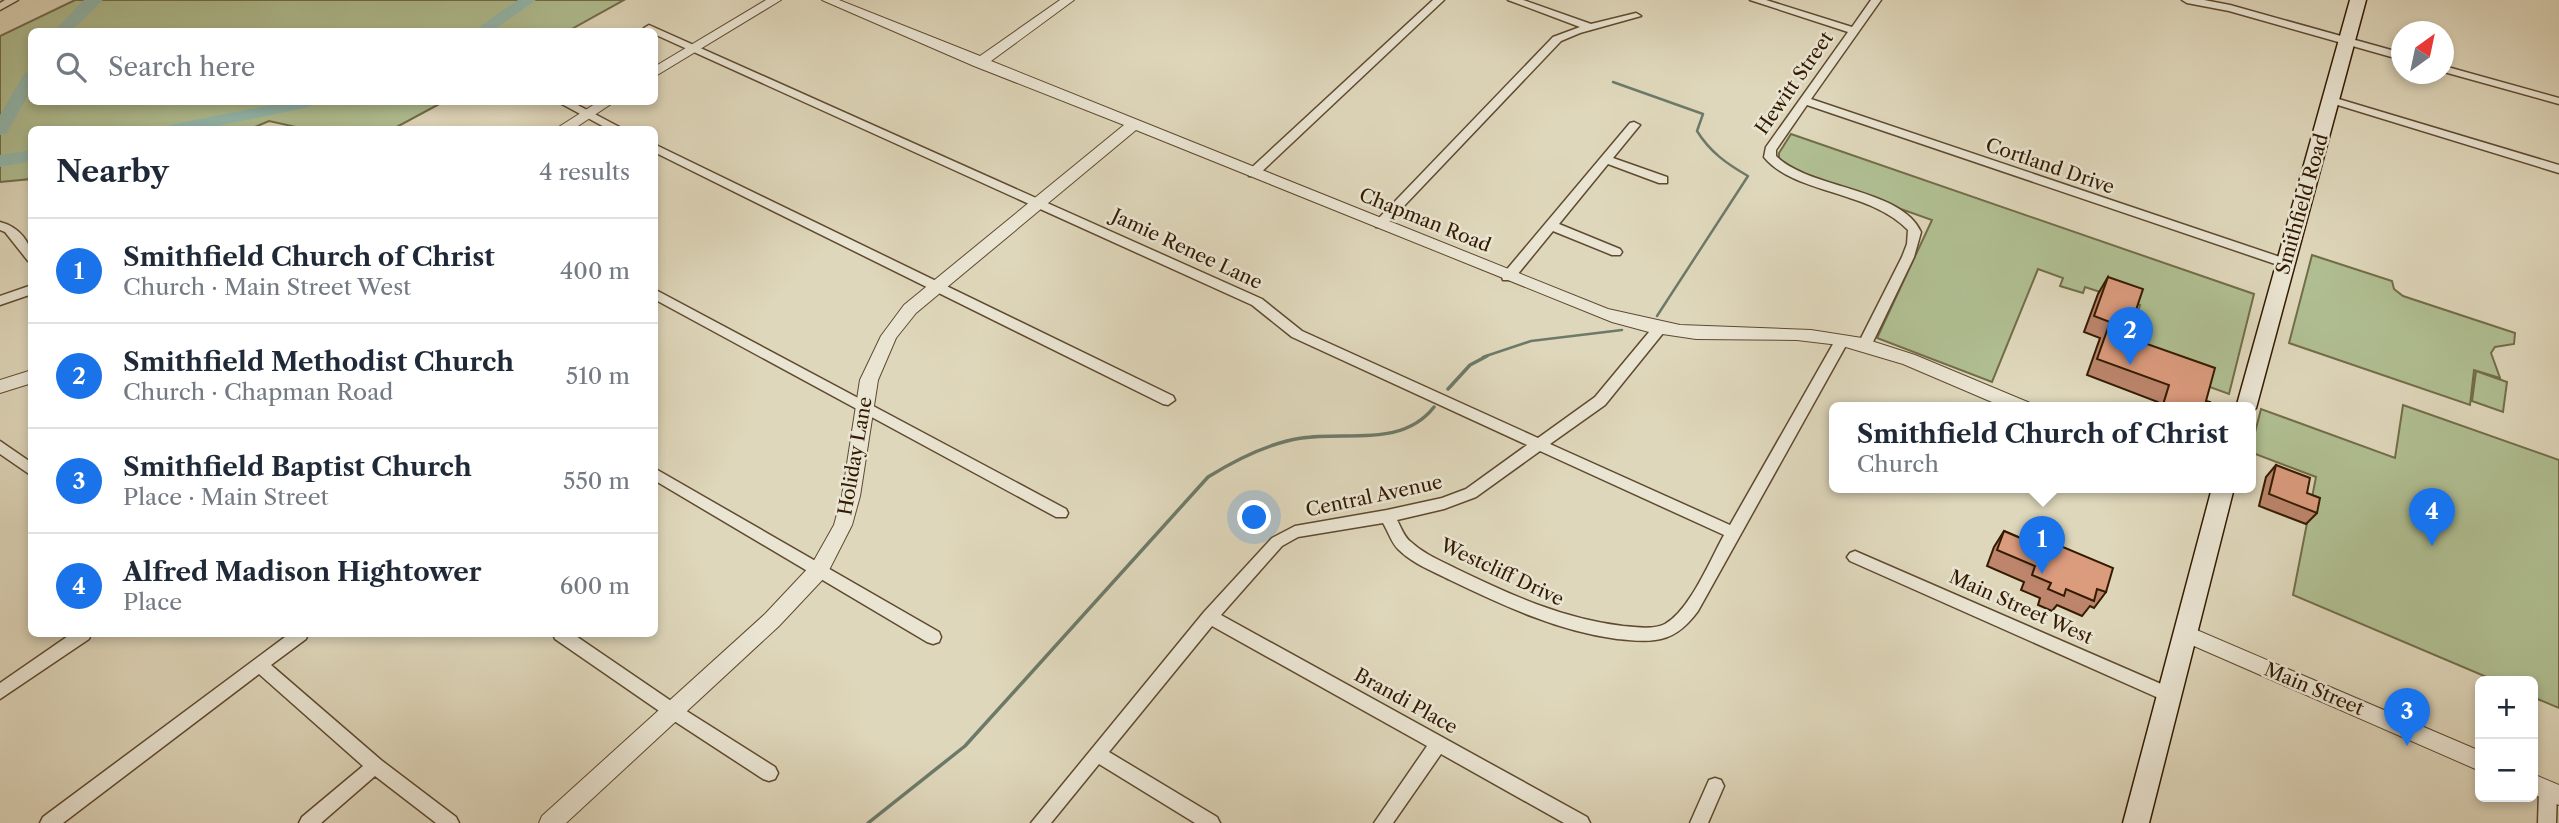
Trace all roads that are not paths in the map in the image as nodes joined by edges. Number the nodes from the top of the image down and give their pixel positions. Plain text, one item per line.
1 (13, 0) edge
2 (775, 0) edge
3 (828, 0) edge
4 (1068, 0) edge
5 (1439, 0) edge
6 (1513, 0) edge
7 (1755, 0) edge
8 (1876, 0) edge
9 (2188, 0) edge
10 (2358, 0) edge
11 (0, 7) edge
12 (1636, 16) dead end
13 (1589, 26) junction
14 (1854, 31) junction
15 (658, 32) edge
16 (2347, 42) junction
17 (695, 48) junction
18 (2391, 54) edge
19 (979, 62) junction
20 (658, 71) edge
21 (2454, 72) edge
22 (2332, 100) junction
23 (1805, 101) junction
24 (2559, 101) edge
25 (570, 105) edge
26 (602, 105) edge
27 (587, 113) junction
28 (1133, 125) junction
29 (1634, 125) dead end
30 (567, 126) edge
31 (612, 126) edge
32 (658, 149) edge
33 (1606, 159) junction
34 (2559, 169) edge
35 (1253, 173) junction
36 (1663, 180) dead end
37 (1040, 203) junction
38 (1380, 224) junction
39 (1551, 225) junction
40 (0, 226) edge
41 (1616, 252) dead end
42 (28, 253) edge
43 (2285, 263) junction
44 (1508, 277) junction
45 (935, 287) junction
46 (28, 290) edge
47 (658, 295) edge
48 (0, 301) edge
49 (1659, 329) junction
50 (1842, 340) junction
51 (1864, 345) junction
52 (28, 377) edge
53 (0, 387) edge
54 (1168, 400) dead end
55 (2009, 402) edge
56 (2248, 402) edge
57 (863, 407) junction
58 (1541, 445) junction
59 (0, 446) edge
60 (28, 468) edge
61 (658, 475) edge
62 (2222, 493) edge
63 (1061, 513) dead end
64 (1387, 516) junction
65 (1732, 532) junction
66 (1855, 557) dead end
67 (819, 570) junction
68 (1210, 617) junction
69 (2185, 633) junction
70 (79, 637) edge
71 (296, 637) edge
72 (565, 637) edge
73 (933, 637) dead end
74 (260, 664) junction
75 (0, 692) edge
76 (2169, 695) junction
77 (671, 710) junction
78 (1439, 743) junction
79 (1098, 754) junction
80 (2475, 759) edge
81 (375, 766) junction
82 (769, 773) dead end
83 (1715, 786) dead end
84 (2547, 790) edge
85 (50, 823) edge
86 (308, 823) edge
87 (450, 823) edge
88 (550, 823) edge
89 (1040, 823) edge
90 (1210, 823) edge
91 (1383, 823) edge
92 (1581, 823) edge
93 (1699, 823) edge
94 (2136, 823) edge
95 (2547, 823) edge

1 - 11 street
2 - 17 street
3 - 19 street, Chapman Road
4 - 19 street
5 - 35 street
6 - 13 street
7 - 14 street
8 - 14 street, Hewitt Street
9 - 16 street
10 - 16 main road, Smithfield Road
12 - 13 street
13 - 38 street
14 - 23 street, Hewitt Street
15 - 17 street, Jamie Renee Lane
16 - 18 street
16 - 22 main road, Smithfield Road
17 - 20 street
17 - 37 street, Jamie Renee Lane
19 - 28 street, Chapman Road
21 - 24 street
22 - 34 street
22 - 43 main road, Smithfield Road
23 - 43 street, Cortland Drive
23 - 51 street, Hewitt Street
25 - 27 street
26 - 27 street
27 - 30 street
27 - 31 street
28 - 35 street, Chapman Road
28 - 37 street, Holiday Lane
29 - 33 street
32 - 45 street
33 - 36 street
33 - 39 street
35 - 38 street, Chapman Road
37 - 45 street, Holiday Lane
37 - 58 street, Jamie Renee Lane
38 - 44 street, Chapman Road
39 - 41 street
39 - 44 street
40 - 42 street
43 - 56 main road, Smithfield Road
44 - 49 street, Chapman Road
45 - 54 street
45 - 57 street, Holiday Lane
46 - 48 street
47 - 57 street
49 - 50 street, Chapman Road
49 - 58 street, Central Avenue
50 - 51 street, Chapman Road
50 - 65 street, Westcliff Drive
51 - 55 street, Chapman Road
52 - 53 street
57 - 63 street
57 - 67 street, Holiday Lane
58 - 64 street, Central Avenue
58 - 65 street, Jamie Renee Lane
59 - 60 street
61 - 67 street
62 - 69 main road
64 - 65 street, Westcliff Drive
64 - 68 street, Central Avenue
66 - 76 street, Main Street West
67 - 73 street
67 - 77 street, Holiday Lane
68 - 78 street, Brandi Place
68 - 79 street, Central Avenue
69 - 76 main road
69 - 80 street, Main Street
70 - 75 street
71 - 74 street
72 - 77 street
74 - 81 street
74 - 85 street
76 - 94 main road
77 - 82 street
77 - 88 street, Holiday Lane
78 - 91 street
78 - 92 street, Brandi Place
79 - 89 street, Central Avenue
79 - 90 street
81 - 86 street
81 - 87 street
83 - 93 street
84 - 95 street

